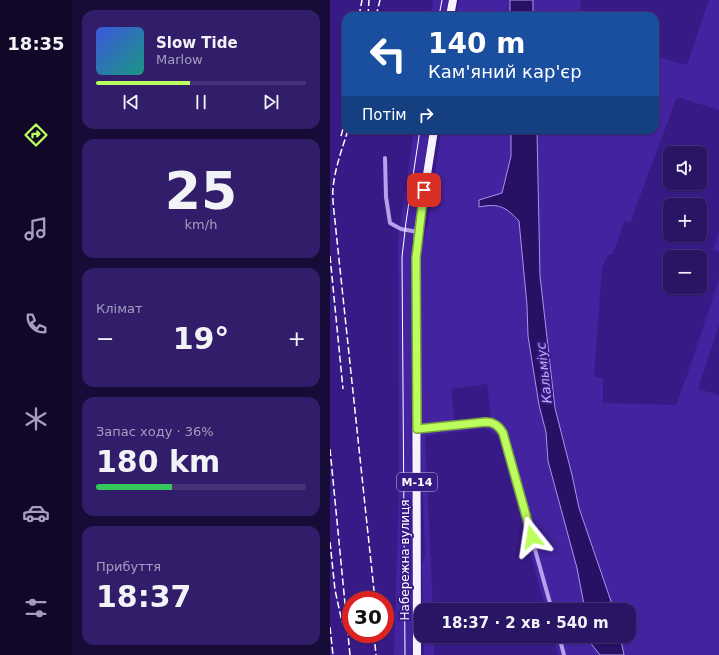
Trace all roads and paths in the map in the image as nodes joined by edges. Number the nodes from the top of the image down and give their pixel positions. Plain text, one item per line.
1 (453, 0) edge
2 (451, 12) edge
3 (433, 134) edge
4 (385, 158) dead end
5 (418, 232) junction
6 (417, 429) junction
7 (550, 603) edge
8 (561, 643) edge
9 (417, 655) edge
10 (564, 655) edge

1 - 2 highway
3 - 5 highway, Набережна вулиця / М-14
4 - 5 street
5 - 6 highway, Набережна вулиця / М-14
6 - 7 street
6 - 9 highway, Набережна вулиця / М-14
8 - 10 street

